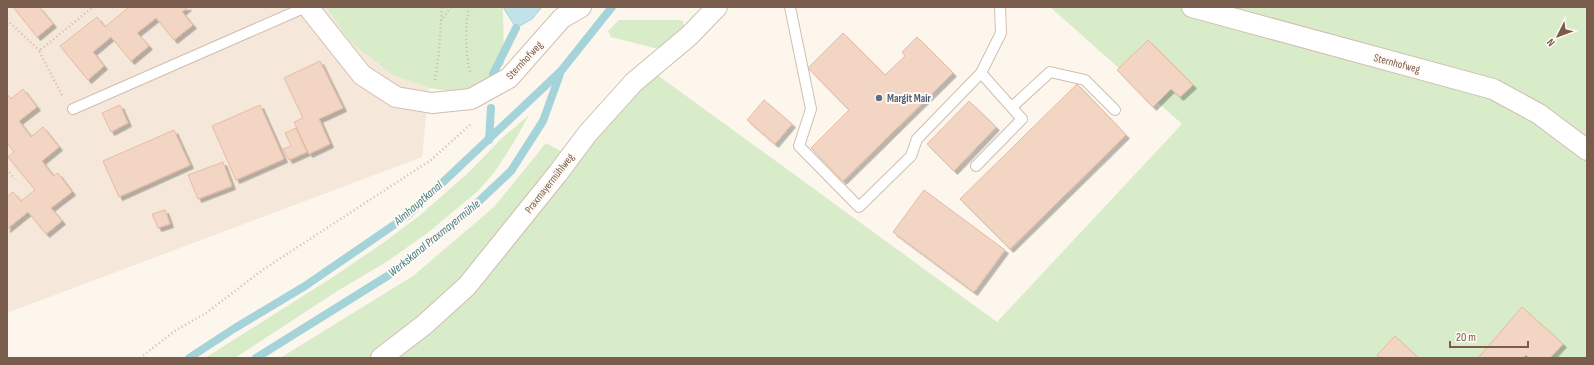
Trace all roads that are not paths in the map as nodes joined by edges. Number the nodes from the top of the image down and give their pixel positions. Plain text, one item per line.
1 (307, 7) edge
2 (581, 7) edge
3 (717, 7) edge
4 (790, 7) edge
5 (1000, 7) edge
6 (1192, 7) edge
7 (981, 73) junction
8 (1012, 107) junction
9 (73, 109) dead end
10 (1115, 110) dead end
11 (1587, 150) edge
12 (976, 166) dead end
13 (381, 358) edge

1 - 2 street, Sternhofweg
1 - 9 lane
3 - 13 street, Praxmayermühlweg
4 - 7 lane
5 - 7 lane
6 - 11 street, Sternhofweg
7 - 8 lane
8 - 10 lane
8 - 12 lane

